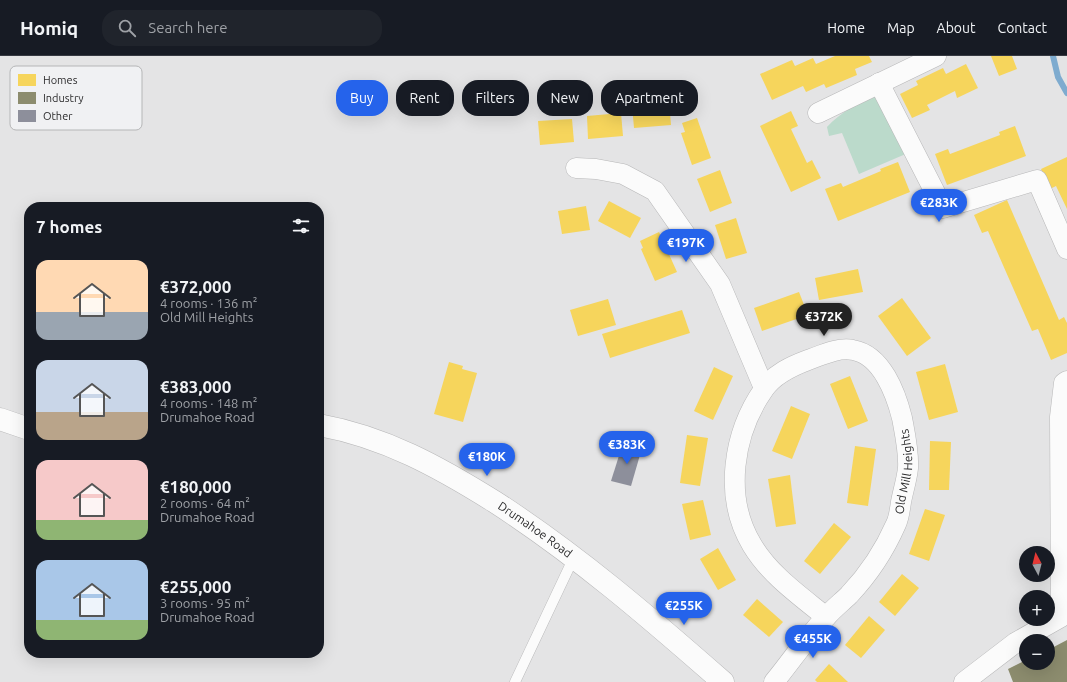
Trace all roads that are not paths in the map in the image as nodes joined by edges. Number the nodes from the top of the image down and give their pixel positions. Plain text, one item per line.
1 (936, 56) edge
2 (879, 83) junction
3 (818, 113) dead end
4 (576, 168) dead end
5 (1067, 249) edge
6 (1067, 381) edge
7 (764, 388) junction
8 (0, 419) edge
9 (324, 426) edge
10 (24, 428) edge
11 (574, 557) junction
12 (826, 617) junction
13 (515, 682) edge
14 (723, 682) edge
15 (774, 682) edge
16 (964, 682) edge

1 - 2 street
2 - 3 street
2 - 5 street
4 - 7 street
6 - 16 street
7 - 12 street, Old Mill Heights
7 - 12 street, Old Mill Heights
8 - 10 main road
9 - 11 main road, Drumahoe Road
11 - 13 lane
11 - 14 main road, Drumahoe Road
12 - 15 street, Old Mill Heights

